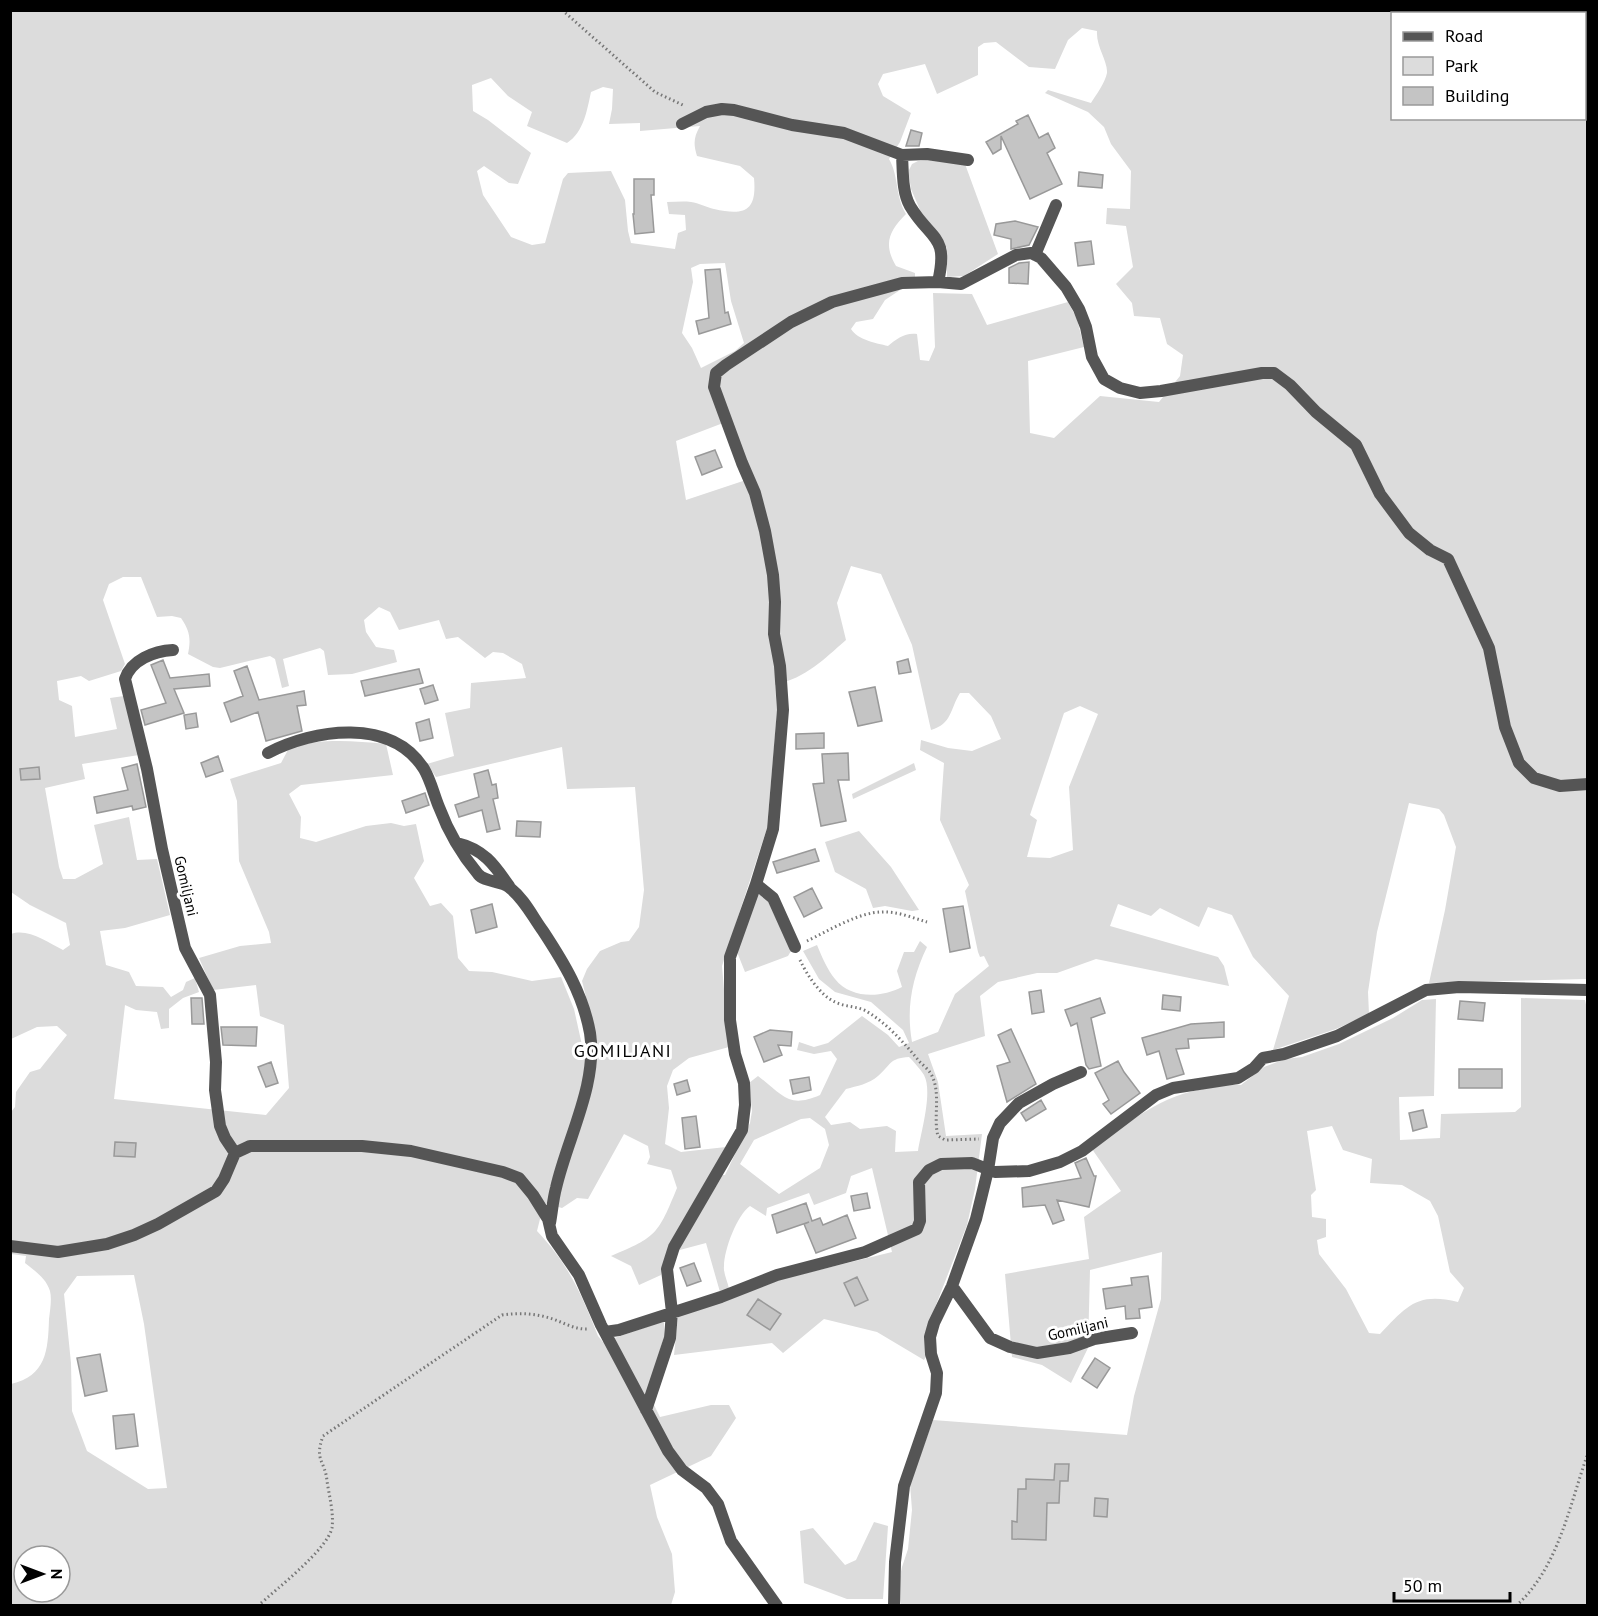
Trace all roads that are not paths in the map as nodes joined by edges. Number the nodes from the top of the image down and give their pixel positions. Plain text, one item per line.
1 (682, 124) dead end
2 (902, 155) junction
3 (968, 160) dead end
4 (1056, 205) dead end
5 (1035, 255) junction
6 (938, 282) junction
7 (173, 650) dead end
8 (268, 753) dead end
9 (1587, 784) edge
10 (457, 843) junction
11 (756, 884) junction
12 (509, 886) junction
13 (795, 947) road end
14 (1587, 990) edge
15 (1081, 1072) dead end
16 (235, 1153) junction
17 (988, 1170) junction
18 (550, 1223) junction
19 (10, 1246) edge
20 (952, 1286) junction
21 (672, 1312) junction
22 (603, 1328) junction
23 (1132, 1333) dead end
24 (646, 1410) junction
25 (777, 1605) edge
26 (894, 1605) edge

1 - 2 street
2 - 3 street
2 - 6 street
4 - 5 street
5 - 6 street
5 - 9 street
6 - 11 street
7 - 16 street, Gomiljani
8 - 10 street
10 - 12 street
10 - 12 street
11 - 13 street
11 - 21 street
12 - 18 street
14 - 17 street
15 - 17 street
16 - 18 street
16 - 19 street
17 - 20 street
17 - 21 street
18 - 22 street
20 - 23 street, Gomiljani
20 - 26 street
21 - 22 street
21 - 24 street
22 - 24 street
24 - 25 street

